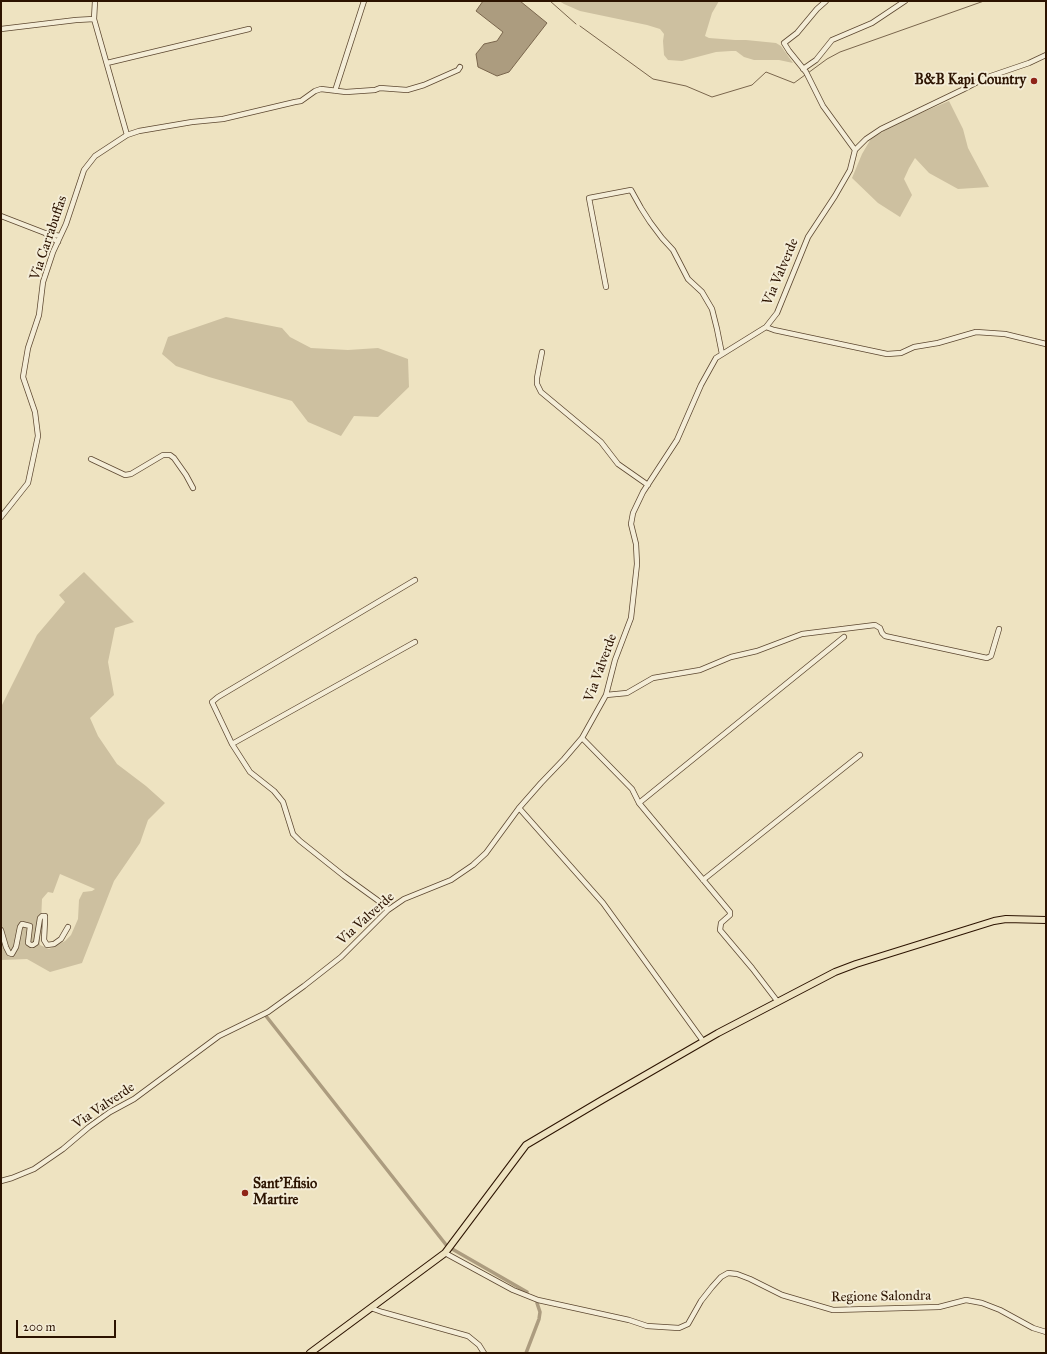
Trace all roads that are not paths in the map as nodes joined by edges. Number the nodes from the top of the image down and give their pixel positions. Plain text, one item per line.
1 (95, 1) edge
2 (364, 1) edge
3 (826, 1) edge
4 (904, 1) edge
5 (94, 19) junction
6 (1, 29) edge
7 (249, 29) dead end
8 (1046, 55) edge
9 (107, 63) junction
10 (460, 67) dead end
11 (804, 70) junction
12 (335, 91) junction
13 (127, 135) junction
14 (856, 150) junction
15 (1, 216) edge
16 (45, 233) junction
17 (60, 236) junction
18 (58, 242) junction
19 (606, 287) dead end
20 (766, 327) junction
21 (1046, 344) edge
22 (542, 352) dead end
23 (722, 354) junction
24 (91, 459) dead end
25 (648, 485) junction
26 (193, 488) dead end
27 (1, 517) edge
28 (415, 580) dead end
29 (999, 629) dead end
30 (844, 637) dead end
31 (415, 642) dead end
32 (606, 695) junction
33 (582, 738) junction
34 (232, 744) junction
35 (860, 756) dead end
36 (639, 803) junction
37 (519, 808) junction
38 (703, 880) junction
39 (388, 910) junction
40 (1046, 920) edge
41 (68, 927) dead end
42 (1, 930) edge
43 (778, 1002) junction
44 (704, 1041) junction
45 (1, 1182) edge
46 (448, 1250) junction
47 (371, 1308) junction
48 (1046, 1332) edge
49 (310, 1353) edge
50 (484, 1353) edge

1 - 5 street
2 - 12 street
3 - 11 street
4 - 11 street
5 - 6 street
5 - 9 street
7 - 9 street
8 - 14 street, Via Valverde
9 - 13 street
10 - 12 street
11 - 14 street
12 - 13 street
13 - 17 street, Via Carrabuffas
14 - 20 street, Via Valverde
15 - 16 street
16 - 17 street
16 - 18 street
17 - 18 street, Via Carrabuffas
18 - 27 street, Via Carrabuffas
19 - 23 street
20 - 21 street
20 - 23 street, Via Valverde
22 - 25 street
23 - 25 street, Via Valverde
24 - 26 street
25 - 32 street, Via Valverde
28 - 34 street
29 - 32 street
30 - 36 street
31 - 34 street
32 - 33 street, Via Valverde
33 - 36 street
33 - 37 street, Via Valverde
34 - 39 street
35 - 38 street
36 - 38 street
37 - 39 street, Via Valverde
37 - 44 street
38 - 43 street
39 - 45 street, Via Valverde
40 - 43 main road
41 - 42 street
43 - 44 main road
44 - 46 main road
46 - 47 main road
46 - 48 street, Regione Salondra
47 - 49 main road
47 - 50 street

